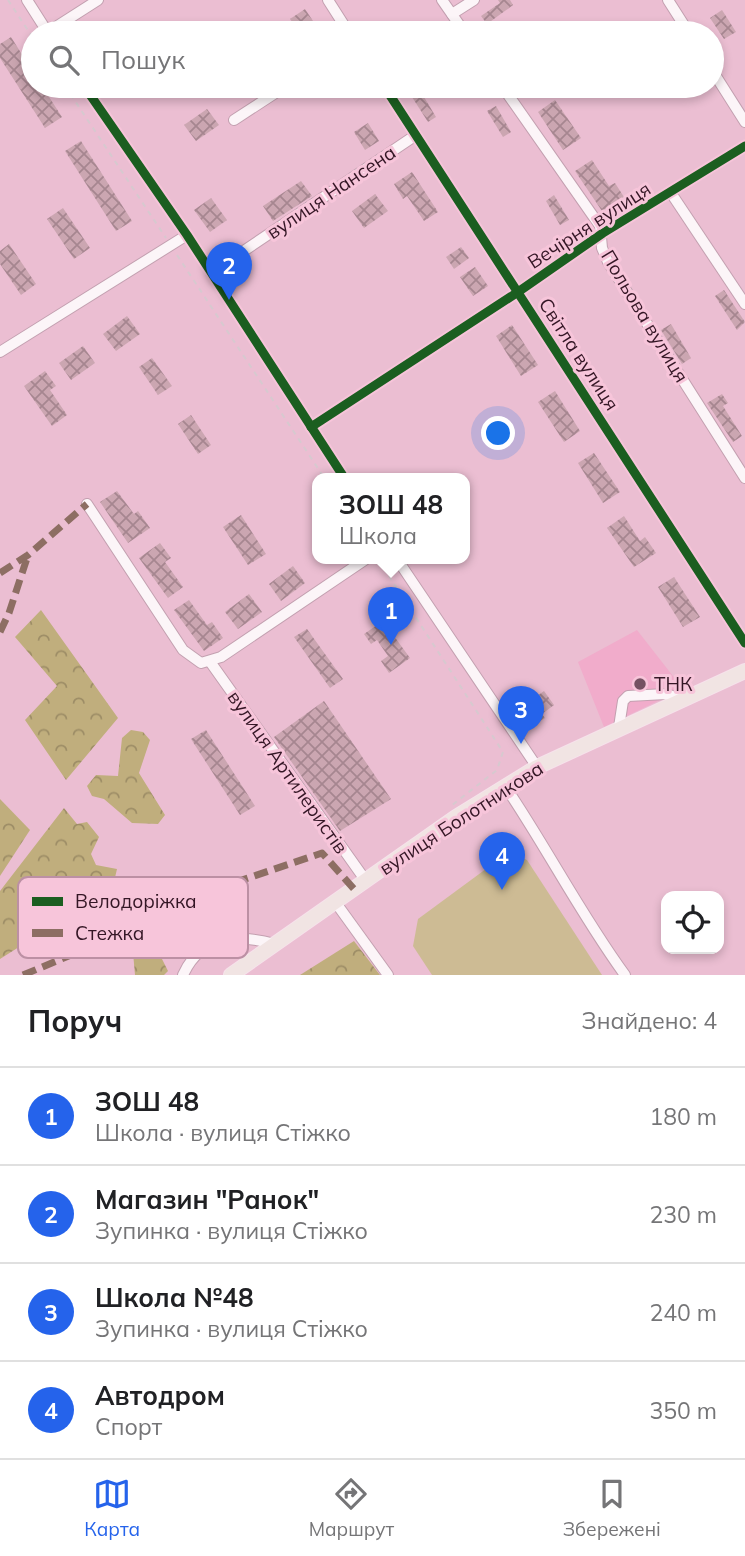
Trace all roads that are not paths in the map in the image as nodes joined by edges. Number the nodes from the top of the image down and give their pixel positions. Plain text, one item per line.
1 (27, 0) edge
2 (98, 0) edge
3 (328, 0) edge
4 (442, 0) edge
5 (474, 0) edge
6 (668, 0) edge
7 (452, 14) junction
8 (40, 21) edge
9 (66, 21) edge
10 (341, 21) edge
11 (457, 21) edge
12 (681, 21) edge
13 (724, 89) edge
14 (92, 98) edge
15 (268, 98) edge
16 (392, 98) edge
17 (510, 98) edge
18 (234, 120) dead end
19 (745, 122) edge
20 (416, 135) junction
21 (745, 146) edge
22 (671, 193) junction
23 (603, 233) junction
24 (187, 235) junction
25 (211, 273) junction
26 (519, 292) junction
27 (745, 304) edge
28 (0, 352) edge
29 (312, 427) junction
30 (341, 473) edge
31 (745, 478) edge
32 (87, 504) dead end
33 (359, 564) edge
34 (400, 564) edge
35 (745, 643) edge
36 (216, 660) junction
37 (745, 671) edge
38 (681, 699) junction
39 (619, 727) junction
40 (537, 767) junction
41 (505, 786) junction
42 (366, 881) junction
43 (336, 902) junction
44 (248, 938) edge
45 (275, 944) junction
46 (194, 958) edge
47 (183, 975) edge
48 (231, 975) edge
49 (388, 975) edge
50 (625, 975) edge

1 - 8 street
2 - 9 street
3 - 10 street
4 - 7 street
5 - 7 street
6 - 12 street
7 - 11 street
13 - 19 street
14 - 24 street
15 - 18 street
16 - 20 street, Світла вулиця
17 - 23 street, Польова вулиця
20 - 25 street, вулиця Нансена
20 - 26 street, Світла вулиця
21 - 22 street, Вечірня вулиця
22 - 23 street, Вечірня вулиця
22 - 27 street
23 - 26 street, Вечірня вулиця
23 - 31 street, Польова вулиця
24 - 25 street
24 - 28 street
25 - 29 street
26 - 29 street, Вечірня вулиця
26 - 35 street, Світла вулиця
29 - 30 street
32 - 36 street, вулиця Артилеристів
33 - 36 street
34 - 40 street
36 - 42 street, вулиця Артилеристів
37 - 38 main road, вулиця Болотникова
38 - 39 main road, вулиця Болотникова
38 - 39 street
39 - 40 main road, вулиця Болотникова
40 - 41 main road, вулиця Болотникова
41 - 42 main road, вулиця Болотникова
41 - 50 street
42 - 43 main road, вулиця Болотникова
43 - 45 main road, вулиця Болотникова
43 - 49 street
44 - 45 street
45 - 48 main road, вулиця Болотникова
46 - 47 street

